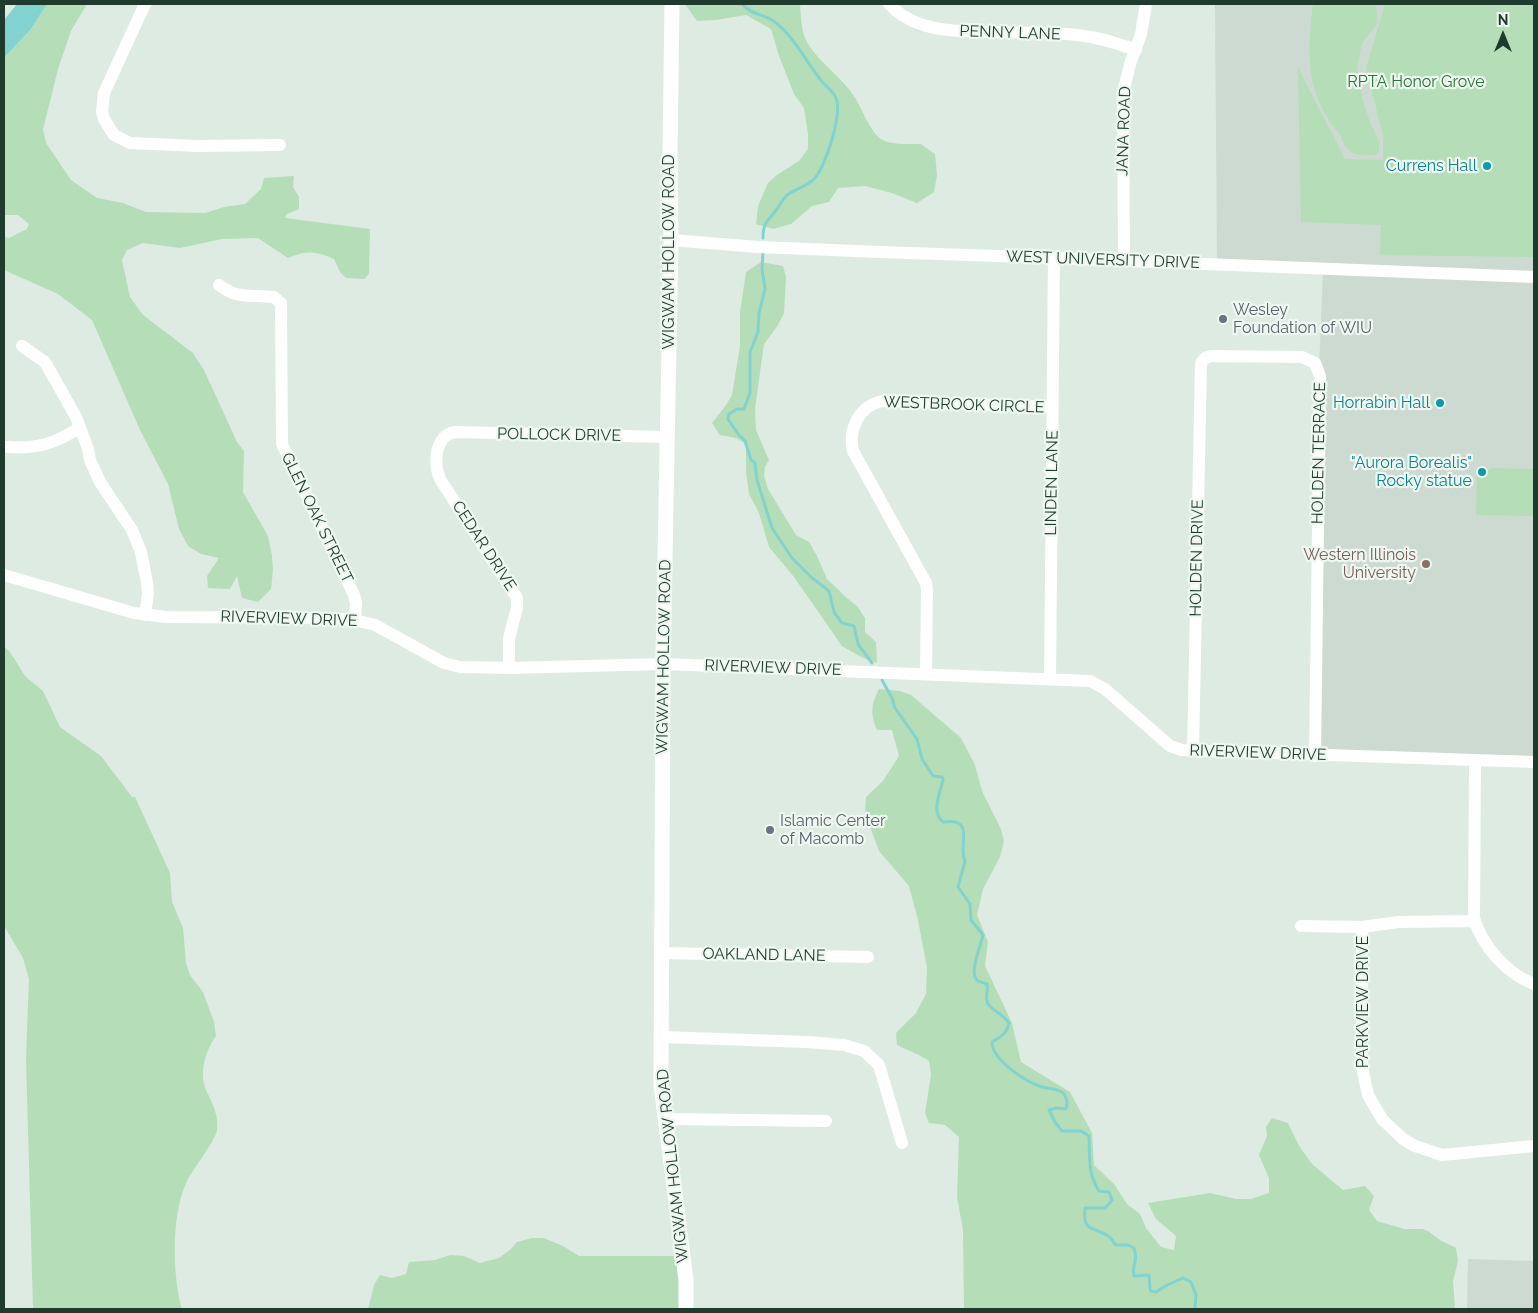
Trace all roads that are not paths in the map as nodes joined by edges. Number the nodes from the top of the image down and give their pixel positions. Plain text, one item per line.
1 (145, 4) edge
2 (672, 4) edge
3 (889, 4) edge
4 (1146, 4) edge
5 (1136, 50) junction
6 (280, 145) dead end
7 (671, 240) junction
8 (1054, 258) junction
9 (1124, 261) junction
10 (1534, 277) edge
11 (219, 285) dead end
12 (22, 346) dead end
13 (1200, 366) joint
14 (1053, 407) junction
15 (79, 428) junction
16 (450, 433) joint
17 (667, 437) junction
18 (7, 447) dead end
19 (4, 574) edge
20 (145, 615) junction
21 (355, 620) junction
22 (663, 664) junction
23 (509, 668) junction
24 (926, 673) junction
25 (1050, 678) junction
26 (1193, 751) junction
27 (1315, 756) junction
28 (1474, 760) junction
29 (1534, 762) edge
30 (1474, 921) junction
31 (1301, 926) dead end
32 (1362, 927) junction
33 (661, 953) junction
34 (868, 957) dead end
35 (1534, 984) edge
36 (661, 1038) junction
37 (665, 1119) junction
38 (826, 1120) dead end
39 (902, 1143) dead end
40 (1534, 1146) edge
41 (686, 1309) edge

1 - 6 street
2 - 7 street, WIGWAM HOLLOW ROAD
3 - 5 street, PENNY LANE
4 - 5 street, JANA ROAD
5 - 9 street, JANA ROAD
7 - 8 street, WEST UNIVERSITY DRIVE
7 - 17 street, WIGWAM HOLLOW ROAD
8 - 9 street, WEST UNIVERSITY DRIVE
8 - 14 street, LINDEN LANE
9 - 10 street, WEST UNIVERSITY DRIVE
11 - 21 street, GLEN OAK STREET
12 - 15 street
13 - 26 street, HOLDEN DRIVE
13 - 27 street, HOLDEN TERRACE
14 - 24 street, WESTBROOK CIRCLE
14 - 25 street, LINDEN LANE
15 - 18 street
15 - 20 street
16 - 17 street, POLLOCK DRIVE
16 - 23 street, CEDAR DRIVE
17 - 22 street, WIGWAM HOLLOW ROAD
19 - 20 street, RIVERVIEW DRIVE
20 - 21 street, RIVERVIEW DRIVE
21 - 23 street, RIVERVIEW DRIVE
22 - 23 street, RIVERVIEW DRIVE
22 - 24 street, RIVERVIEW DRIVE
22 - 33 street, WIGWAM HOLLOW ROAD
24 - 25 street, RIVERVIEW DRIVE
25 - 26 street, RIVERVIEW DRIVE
26 - 27 street, RIVERVIEW DRIVE
27 - 28 street, RIVERVIEW DRIVE
28 - 29 street, RIVERVIEW DRIVE
28 - 30 street
30 - 32 street
30 - 35 street
31 - 32 street
32 - 40 street, PARKVIEW DRIVE
33 - 34 street, OAKLAND LANE
33 - 36 street, WIGWAM HOLLOW ROAD
36 - 37 street, WIGWAM HOLLOW ROAD
36 - 39 street
37 - 38 street
37 - 41 street, WIGWAM HOLLOW ROAD

